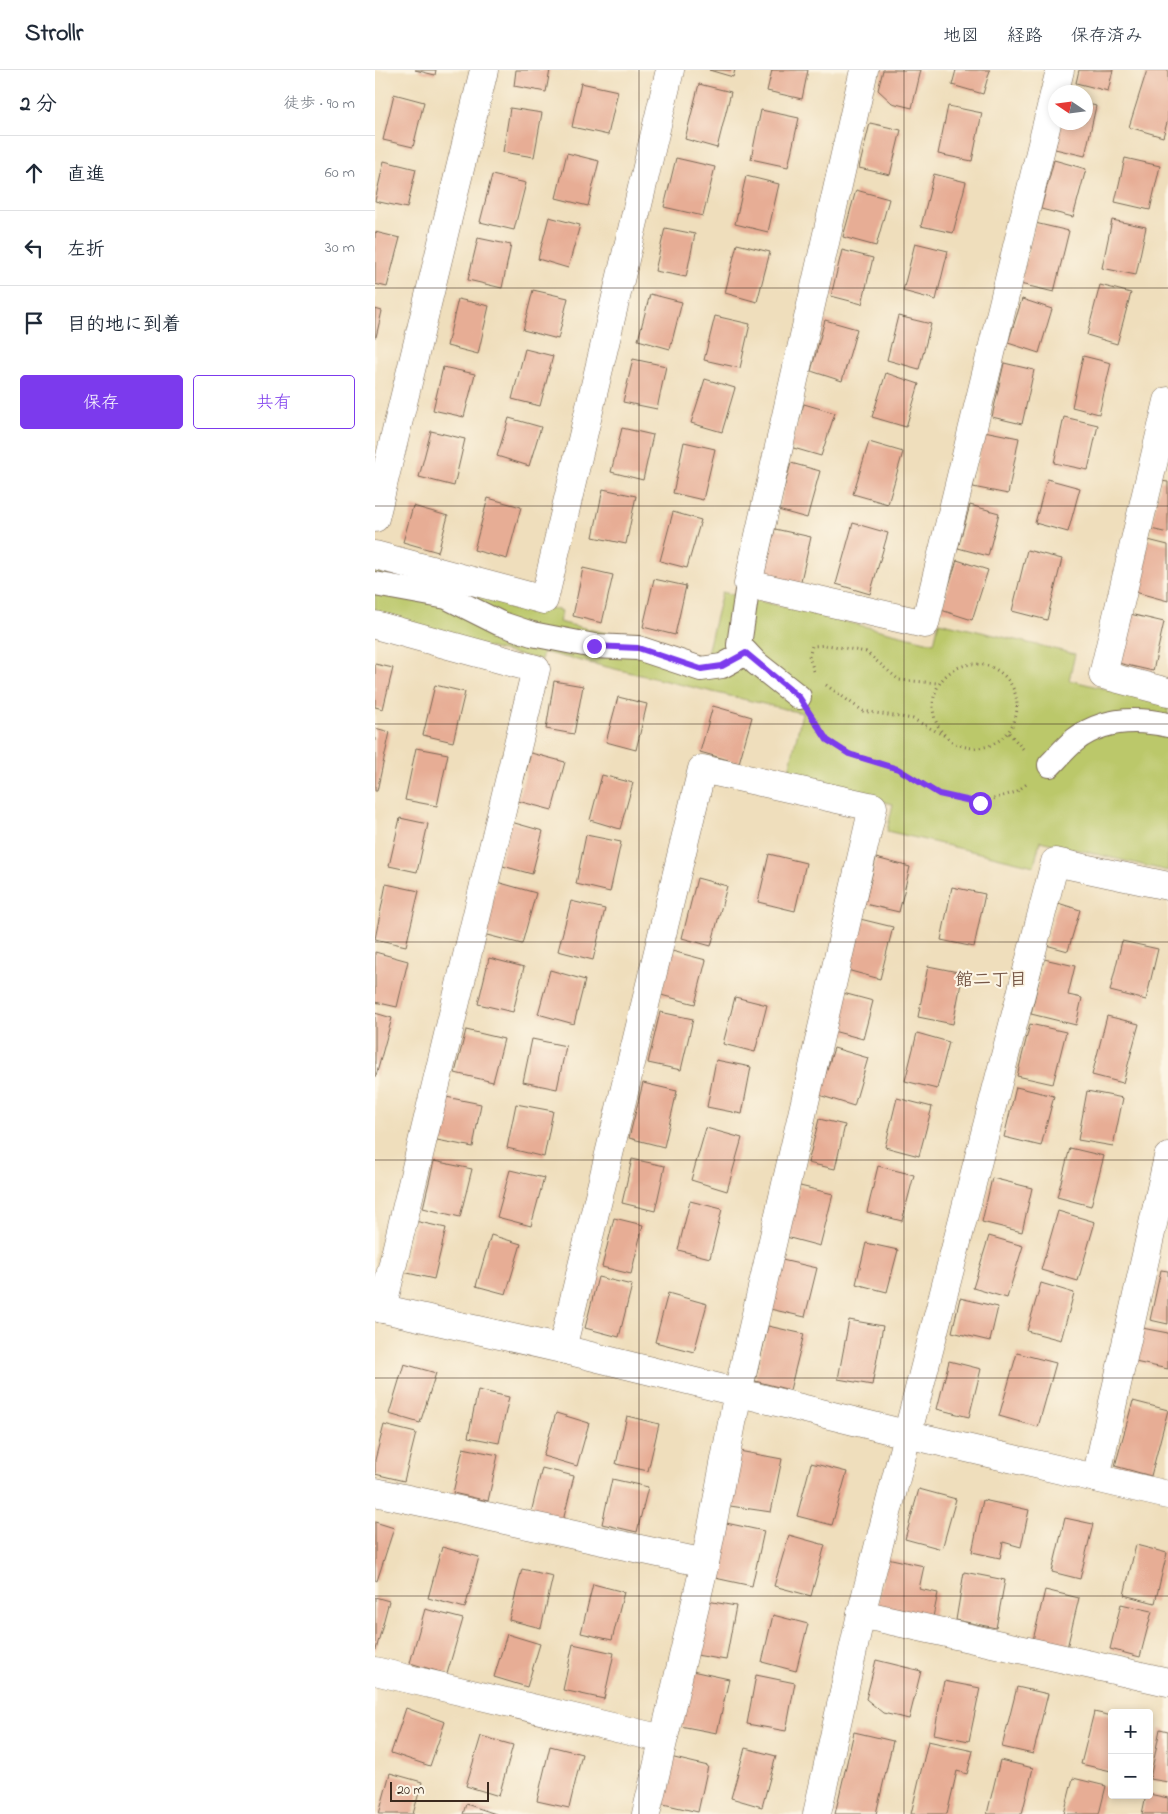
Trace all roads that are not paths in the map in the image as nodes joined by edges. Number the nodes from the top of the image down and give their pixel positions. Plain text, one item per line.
1 (484, 70) edge
2 (670, 70) edge
3 (864, 70) edge
4 (1060, 70) edge
5 (1168, 401) edge
6 (375, 518) edge
7 (375, 555) edge
8 (375, 584) edge
9 (748, 584) junction
10 (375, 626) edge
11 (746, 653) junction
12 (1168, 692) edge
13 (799, 697) road end
14 (1168, 725) edge
15 (1050, 765) road end
16 (1168, 886) edge
17 (1168, 1157) edge
18 (379, 1308) edge
19 (562, 1349) junction
20 (738, 1392) junction
21 (906, 1434) junction
22 (1096, 1478) junction
23 (375, 1492) edge
24 (1168, 1495) edge
25 (705, 1564) junction
26 (861, 1614) junction
27 (375, 1671) edge
28 (1168, 1682) edge
29 (663, 1739) junction
30 (646, 1814) edge
31 (817, 1814) edge

1 - 6 street
2 - 7 street
3 - 9 street
4 - 9 street
5 - 12 street
8 - 11 street
9 - 11 street
10 - 18 street
11 - 13 street
14 - 15 street
16 - 21 street
17 - 22 street
18 - 19 street
19 - 20 street
19 - 20 street
20 - 21 street
20 - 25 street
21 - 22 street
21 - 26 street
22 - 24 street
23 - 25 street
25 - 29 street
26 - 28 street
26 - 31 street
27 - 29 street
29 - 30 street

